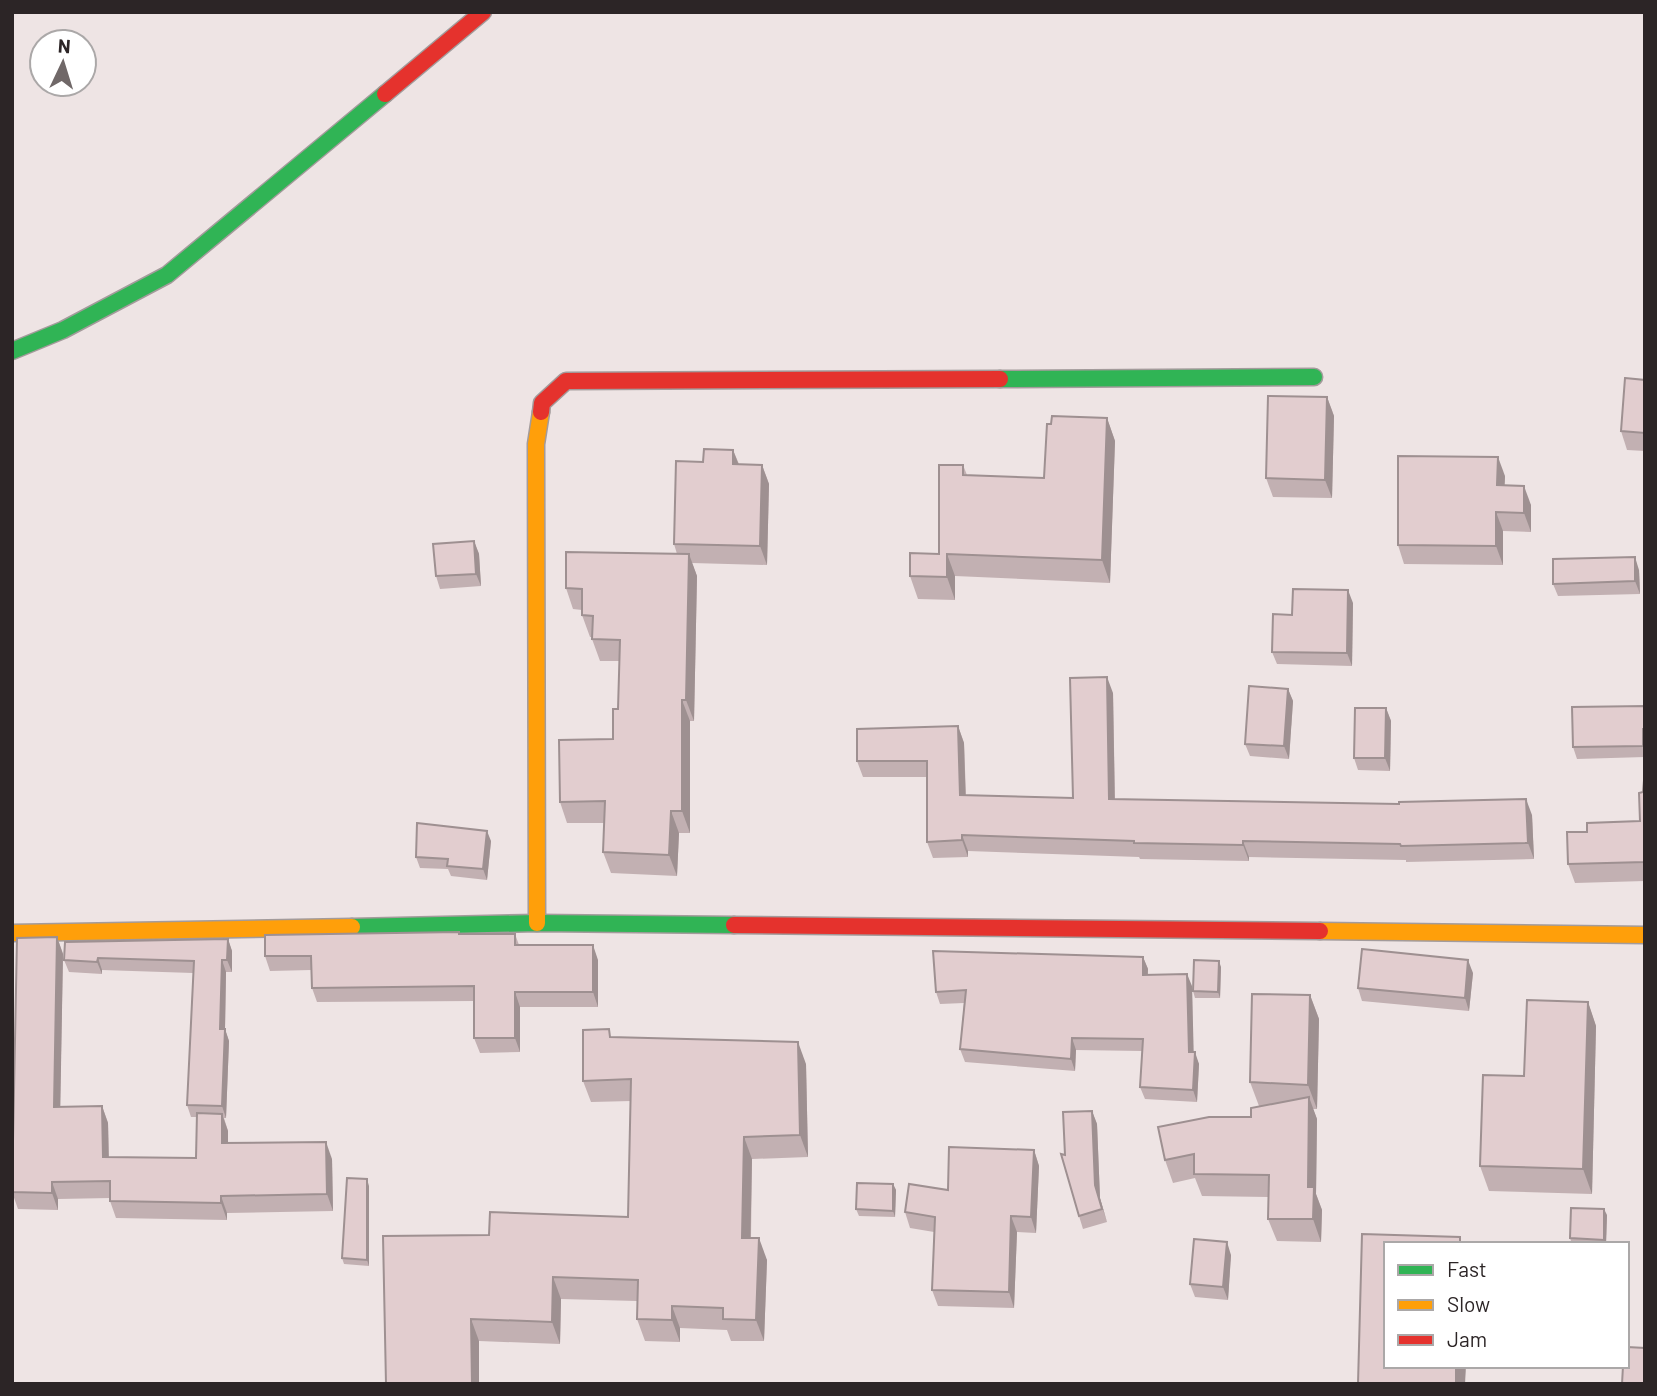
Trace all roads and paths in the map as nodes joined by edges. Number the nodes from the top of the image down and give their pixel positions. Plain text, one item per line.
1 (483, 12) edge
2 (12, 351) edge
3 (1314, 377) dead end
4 (537, 923) junction
5 (12, 933) edge
6 (1645, 935) edge

1 - 2 street
3 - 4 street
4 - 5 street
4 - 6 street

